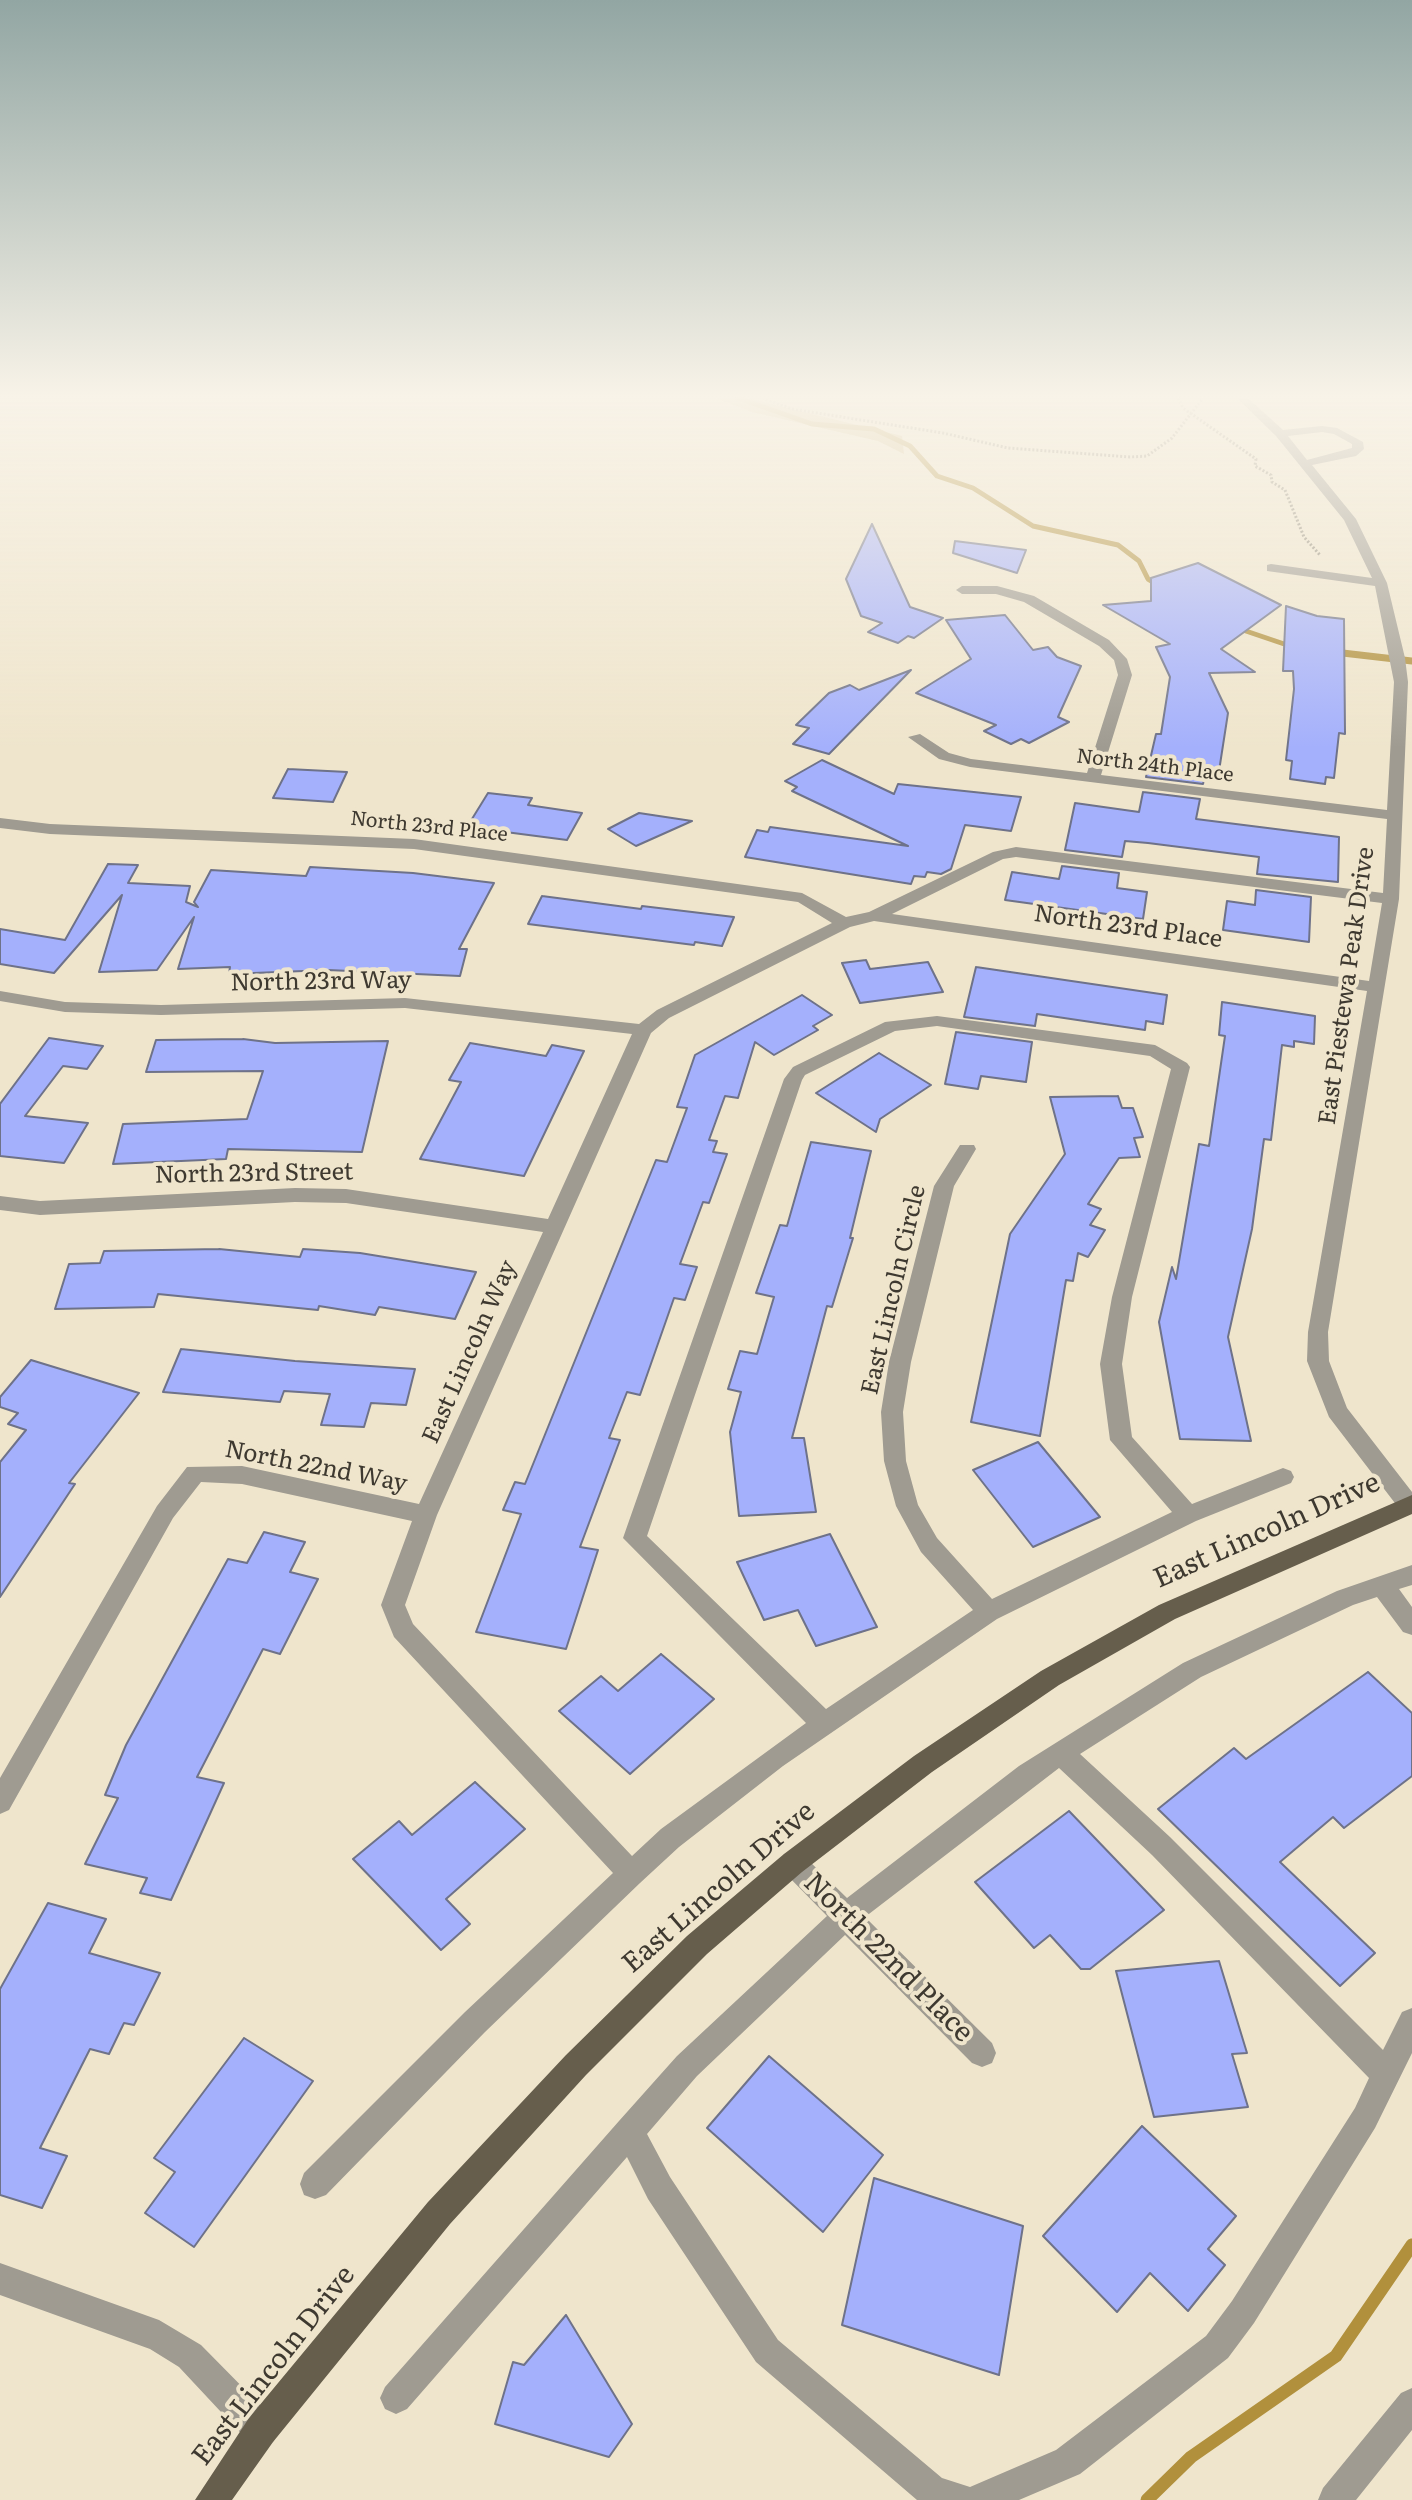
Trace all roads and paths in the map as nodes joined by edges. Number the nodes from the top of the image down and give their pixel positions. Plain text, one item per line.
1 (1295, 515) edge
2 (1347, 515) edge
3 (1271, 568) dead end
4 (1355, 578) junction
5 (1381, 583) junction
6 (962, 590) dead end
7 (915, 737) dead end
8 (1093, 778) junction
9 (1396, 816) junction
10 (0, 823) edge
11 (1391, 899) junction
12 (874, 916) junction
13 (844, 923) junction
14 (1375, 987) junction
15 (0, 996) edge
16 (643, 1030) junction
17 (967, 1149) dead end
18 (0, 1203) edge
19 (555, 1227) junction
20 (1283, 1477) dead end
21 (1411, 1505) edge
22 (426, 1515) junction
23 (1188, 1515) junction
24 (1412, 1575) edge
25 (1382, 1585) junction
26 (989, 1612) junction
27 (1412, 1625) edge
28 (824, 1724) junction
29 (1061, 1753) junction
30 (0, 1802) edge
31 (793, 1863) junction
32 (631, 1874) junction
33 (848, 1914) junction
34 (1412, 2022) edge
35 (982, 2053) dead end
36 (1386, 2074) junction
37 (629, 2131) junction
38 (315, 2184) dead end
39 (0, 2279) edge
40 (396, 2398) dead end
41 (1412, 2404) edge
42 (261, 2430) junction
43 (212, 2500) edge
44 (960, 2500) edge
45 (980, 2500) edge
46 (1335, 2500) edge

1 - 4 path
2 - 5 street, East Piestewa Peak Drive
3 - 4 street
4 - 5 street
5 - 9 street, East Piestewa Peak Drive
6 - 8 street
7 - 8 street, North 24th Place
8 - 9 street, North 24th Place
9 - 11 street, East Piestewa Peak Drive
10 - 13 street, North 23rd Place
11 - 12 street
11 - 14 street, East Piestewa Peak Drive
12 - 13 street
12 - 14 street, North 23rd Place
13 - 16 street
14 - 21 street, East Piestewa Peak Drive
15 - 16 street, North 23rd Way
16 - 19 street, East Lincoln Way
17 - 26 street, East Lincoln Circle
18 - 19 street, North 23rd Street
19 - 22 street, East Lincoln Way
20 - 23 street, East Lincoln Drive
21 - 31 main road, East Lincoln Drive
22 - 30 street, North 22nd Way
22 - 32 street, East Lincoln Way
23 - 26 street, East Lincoln Drive
23 - 28 street
24 - 25 street
25 - 27 street
25 - 29 street
26 - 28 street, East Lincoln Drive
28 - 32 street, East Lincoln Drive
29 - 33 street
29 - 36 street
31 - 33 street, North 22nd Place
31 - 42 main road, East Lincoln Drive
32 - 38 street, East Lincoln Drive
33 - 35 street, North 22nd Place
33 - 37 street
34 - 36 street
36 - 45 street
37 - 40 street
37 - 44 street
39 - 42 street
41 - 46 street
42 - 43 main road, East Lincoln Drive

